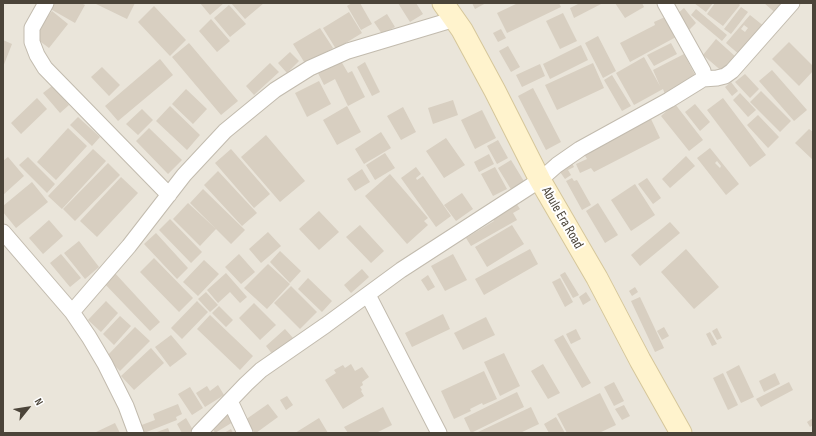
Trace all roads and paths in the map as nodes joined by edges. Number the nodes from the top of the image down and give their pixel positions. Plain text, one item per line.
1 (46, 3) edge
2 (665, 3) edge
3 (792, 3) edge
4 (449, 11) edge
5 (702, 79) junction
6 (540, 180) junction
7 (169, 195) junction
8 (3, 232) edge
9 (368, 295) junction
10 (72, 312) junction
11 (230, 401) junction
12 (136, 433) edge
13 (199, 433) edge
14 (245, 433) edge
15 (439, 433) edge
16 (681, 433) edge

1 - 7 street
2 - 5 street
3 - 5 street
4 - 6 street, Abule Era Road
4 - 7 street
5 - 6 street
6 - 9 street
6 - 16 street, Abule Era Road
7 - 10 street
8 - 10 street
9 - 11 street
9 - 15 street
10 - 12 street
11 - 13 street
11 - 14 street

